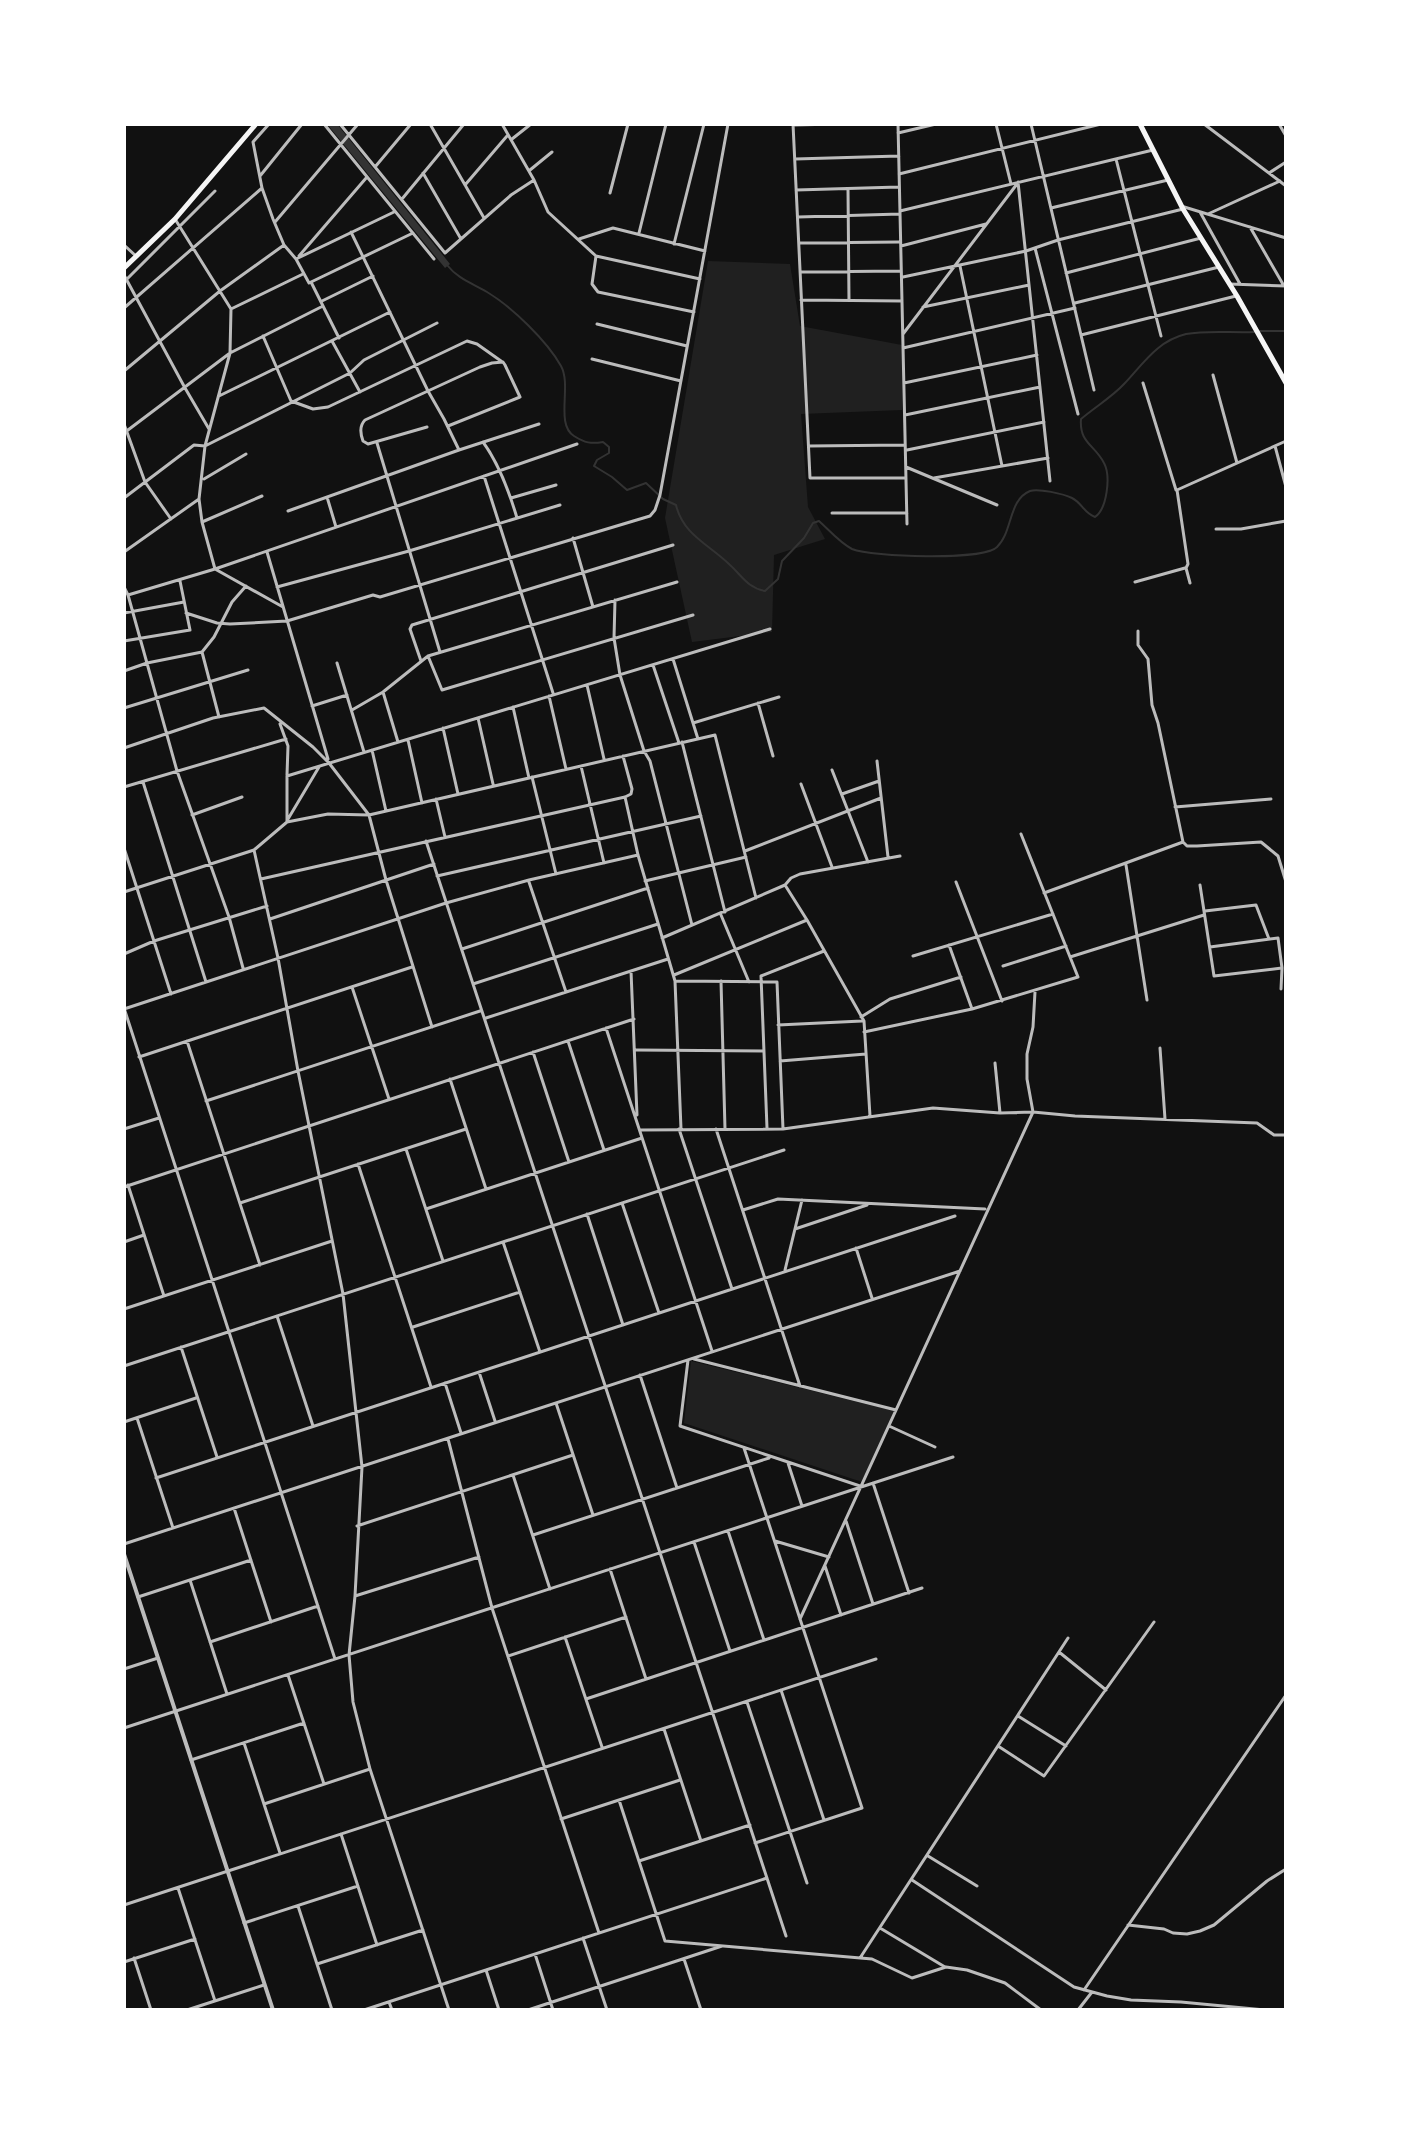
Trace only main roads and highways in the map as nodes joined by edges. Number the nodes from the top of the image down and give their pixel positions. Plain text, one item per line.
1 (256, 124) edge
2 (1140, 124) edge
3 (124, 268) edge
4 (1286, 383) edge

1 - 3 main road
2 - 4 main road

